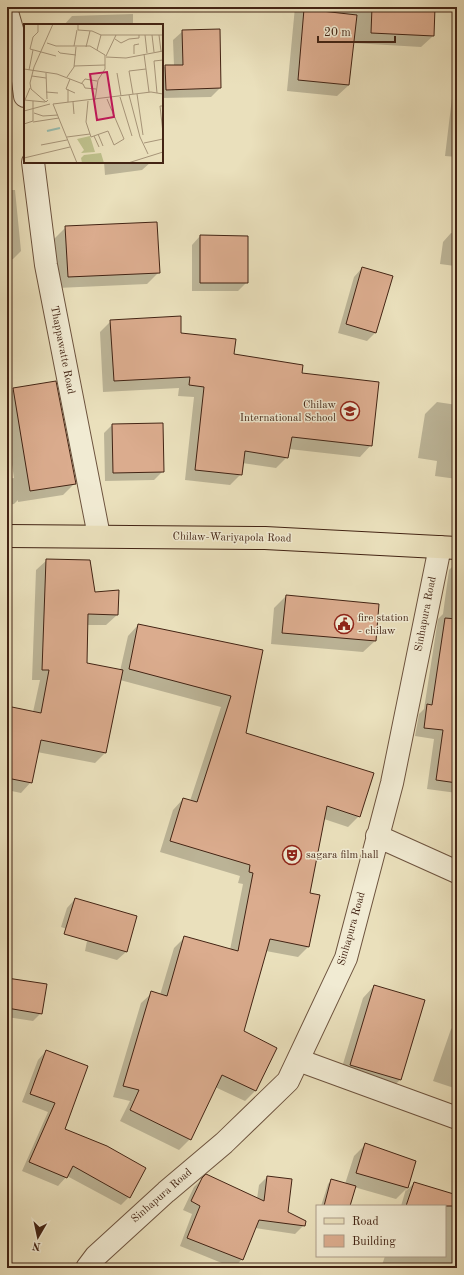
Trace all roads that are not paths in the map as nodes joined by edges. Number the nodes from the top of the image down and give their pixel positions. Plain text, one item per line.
1 (7, 12) edge
2 (24, 88) edge
3 (33, 163) edge
4 (7, 536) edge
5 (99, 536) junction
6 (448, 548) edge
7 (378, 836) junction
8 (457, 872) edge
9 (298, 1060) junction
10 (457, 1118) edge
11 (87, 1268) edge

1 - 2 street
3 - 5 street, Thappawatte Road
4 - 5 main road, Chilaw-Wariyapola Road
5 - 6 main road, Chilaw-Wariyapola Road
6 - 7 street, Sinhapura Road
7 - 8 street
7 - 9 street, Sinhapura Road
9 - 10 street
9 - 11 street, Sinhapura Road

